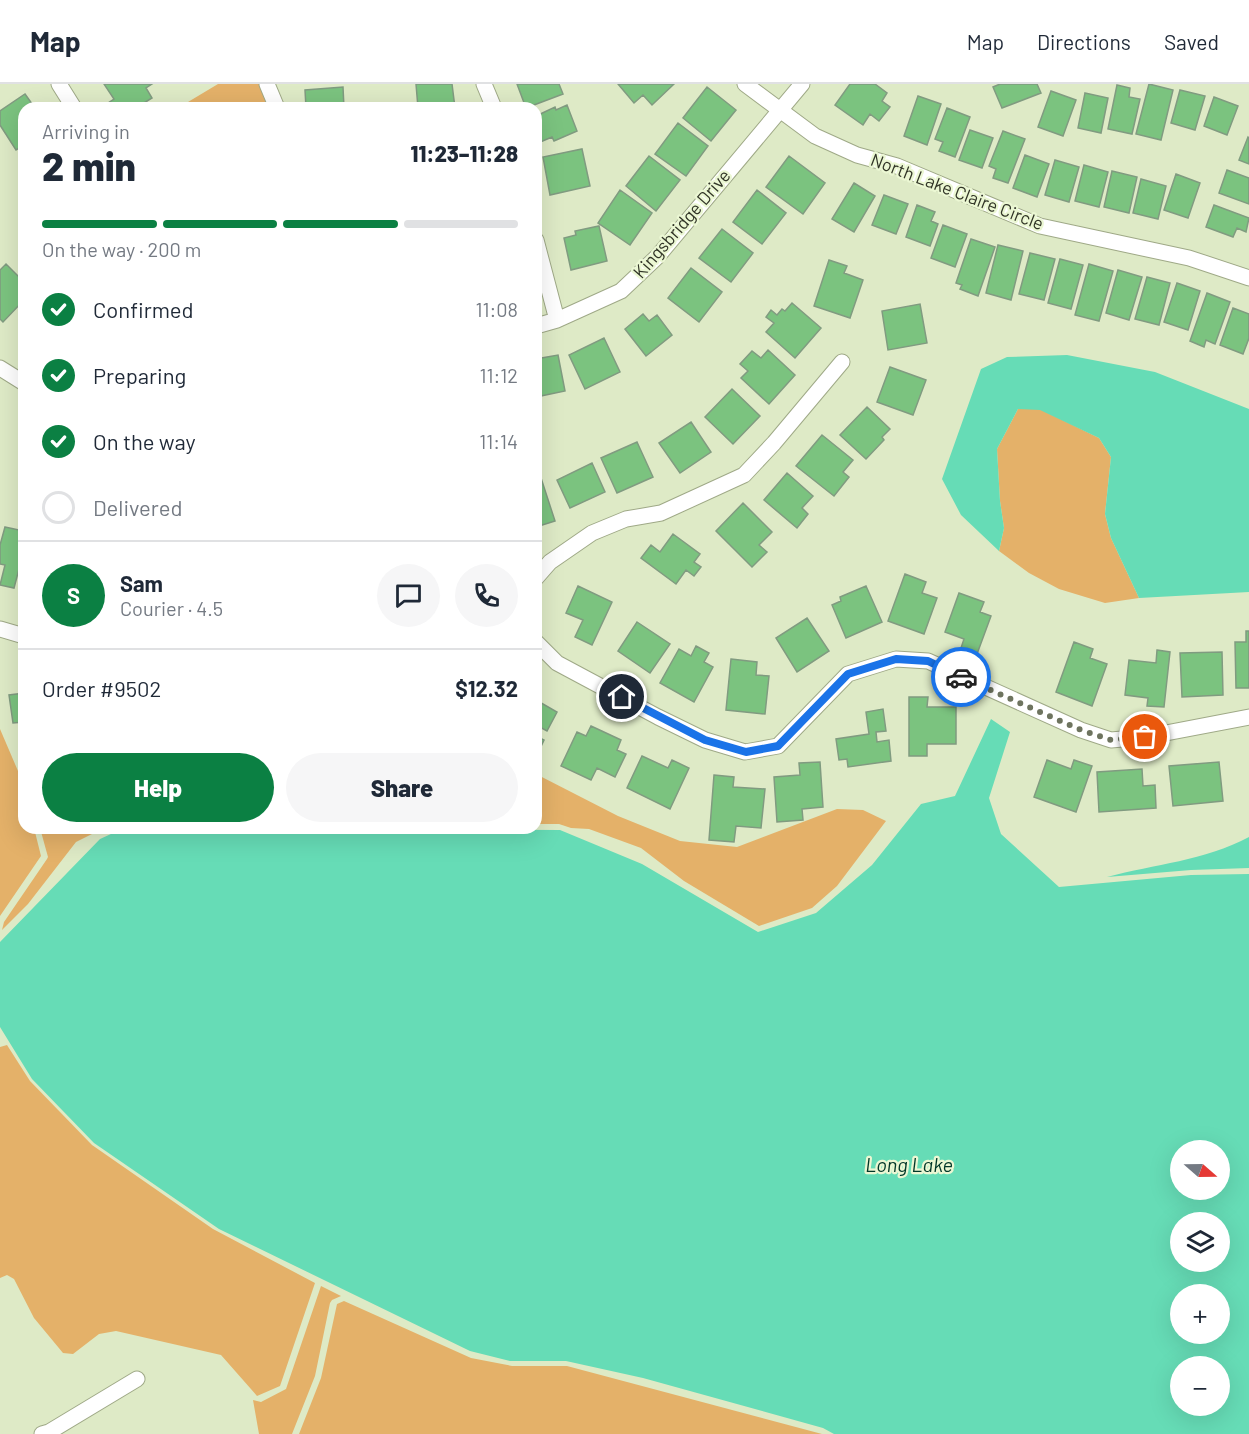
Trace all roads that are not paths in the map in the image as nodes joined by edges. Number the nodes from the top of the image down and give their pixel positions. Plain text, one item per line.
1 (59, 84) edge
2 (267, 84) edge
3 (484, 84) edge
4 (745, 84) edge
5 (802, 84) edge
6 (70, 102) edge
7 (269, 102) edge
8 (492, 102) edge
9 (779, 110) junction
10 (542, 263) edge
11 (1249, 277) edge
12 (557, 320) junction
13 (542, 324) edge
14 (842, 362) dead end
15 (0, 368) edge
16 (18, 379) edge
17 (542, 571) edge
18 (0, 629) edge
19 (18, 634) edge
20 (542, 648) edge
21 (1249, 717) edge
22 (136, 1379) dead end
23 (42, 1434) edge

1 - 6 street
2 - 7 street
3 - 8 street
4 - 9 street, North Lake Claire Circle
5 - 9 street, Kingsbridge Drive
9 - 11 street, North Lake Claire Circle
9 - 12 street, Kingsbridge Drive
10 - 12 street
12 - 13 street, Kingsbridge Drive
14 - 17 street
15 - 16 street
18 - 19 street
20 - 21 street
22 - 23 street

